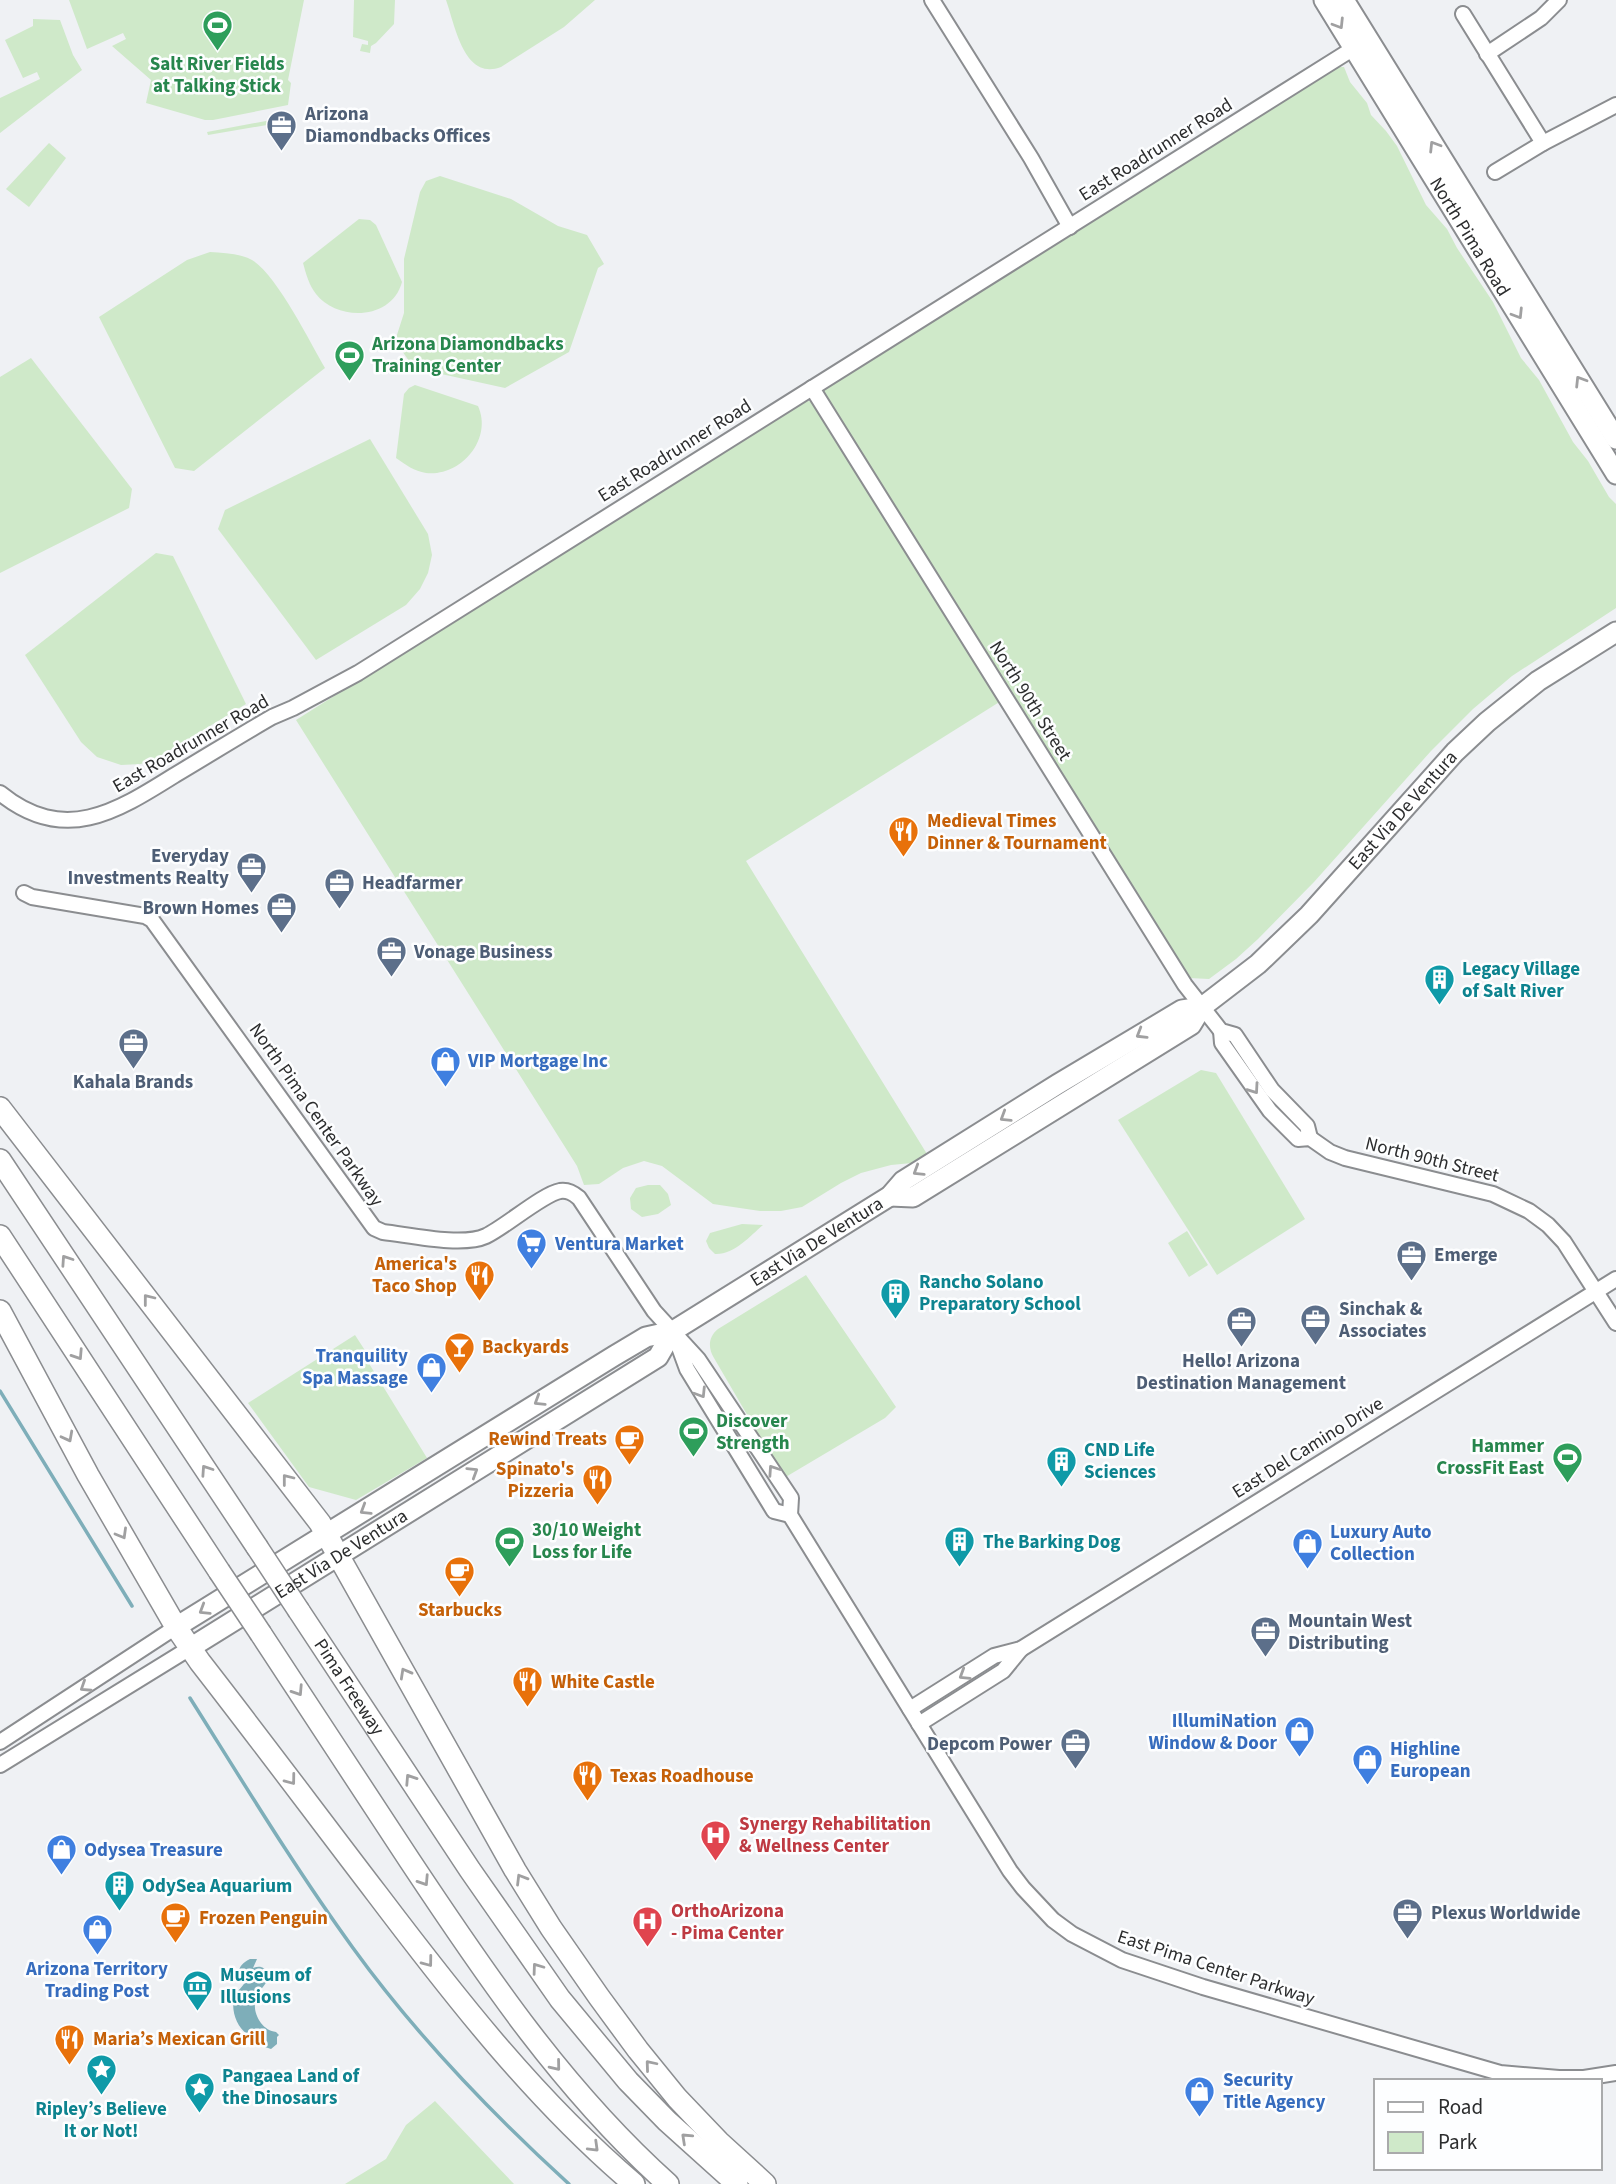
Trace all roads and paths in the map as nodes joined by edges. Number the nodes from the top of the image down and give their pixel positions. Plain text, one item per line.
1 (932, 0) edge
2 (1324, 0) edge
3 (1344, 0) edge
4 (1559, 0) edge
5 (1463, 14) dead end
6 (1354, 48) junction
7 (1487, 54) junction
8 (1616, 105) edge
9 (1542, 143) junction
10 (1495, 172) dead end
11 (1070, 227) junction
12 (812, 388) junction
13 (1616, 439) edge
14 (1616, 474) edge
15 (1616, 632) edge
16 (0, 793) edge
17 (24, 893) dead end
18 (1202, 1007) junction
19 (0, 1108) edge
20 (0, 1160) edge
21 (0, 1236) edge
22 (1616, 1279) edge
23 (1596, 1292) junction
24 (0, 1311) edge
25 (1616, 1323) edge
26 (673, 1331) junction
27 (790, 1515) junction
28 (328, 1534) junction
29 (340, 1555) junction
30 (176, 1627) junction
31 (190, 1648) junction
32 (914, 1716) junction
33 (0, 1742) edge
34 (0, 1765) edge
35 (1616, 2073) edge
36 (634, 2184) edge
37 (668, 2184) edge
38 (737, 2184) edge
39 (765, 2184) edge

1 - 11 street
2 -> 6 main road, North Pima Road
13 -> 3 main road, North Pima Road
4 - 7 street
5 - 7 street
6 - 11 street, East Roadrunner Road
6 -> 14 main road, North Pima Road
7 - 9 street
8 - 9 street
9 - 10 street
11 - 12 street, East Roadrunner Road
12 - 16 street, East Roadrunner Road
12 - 18 street, North 90th Street
15 - 18 main road, East Via De Ventura
17 - 26 street, North Pima Center Parkway
18 - 23 street, North 90th Street
18 - 26 main road, East Via De Ventura
28 -> 19 highway
38 -> 20 highway, Pima Freeway, bridge
21 -> 37 highway, bridge
22 - 23 street, East Del Camino Drive
23 - 25 street, North 90th Street
23 - 32 street, East Del Camino Drive
24 -> 30 highway
27 -> 26 street, North Pima Center Parkway
26 -> 27 street, North Pima Center Parkway
26 -> 28 main road, East Via De Ventura
29 -> 26 main road, East Via De Ventura
27 - 32 street, North Pima Center Parkway
28 - 29 highway
28 -> 30 main road, East Via De Ventura
29 - 31 main road, East Via De Ventura
39 -> 29 highway
30 - 31 highway
30 -> 33 street, East Via De Ventura
31 - 34 street, East Via De Ventura
31 -> 36 highway
32 - 35 street, East Pima Center Parkway

